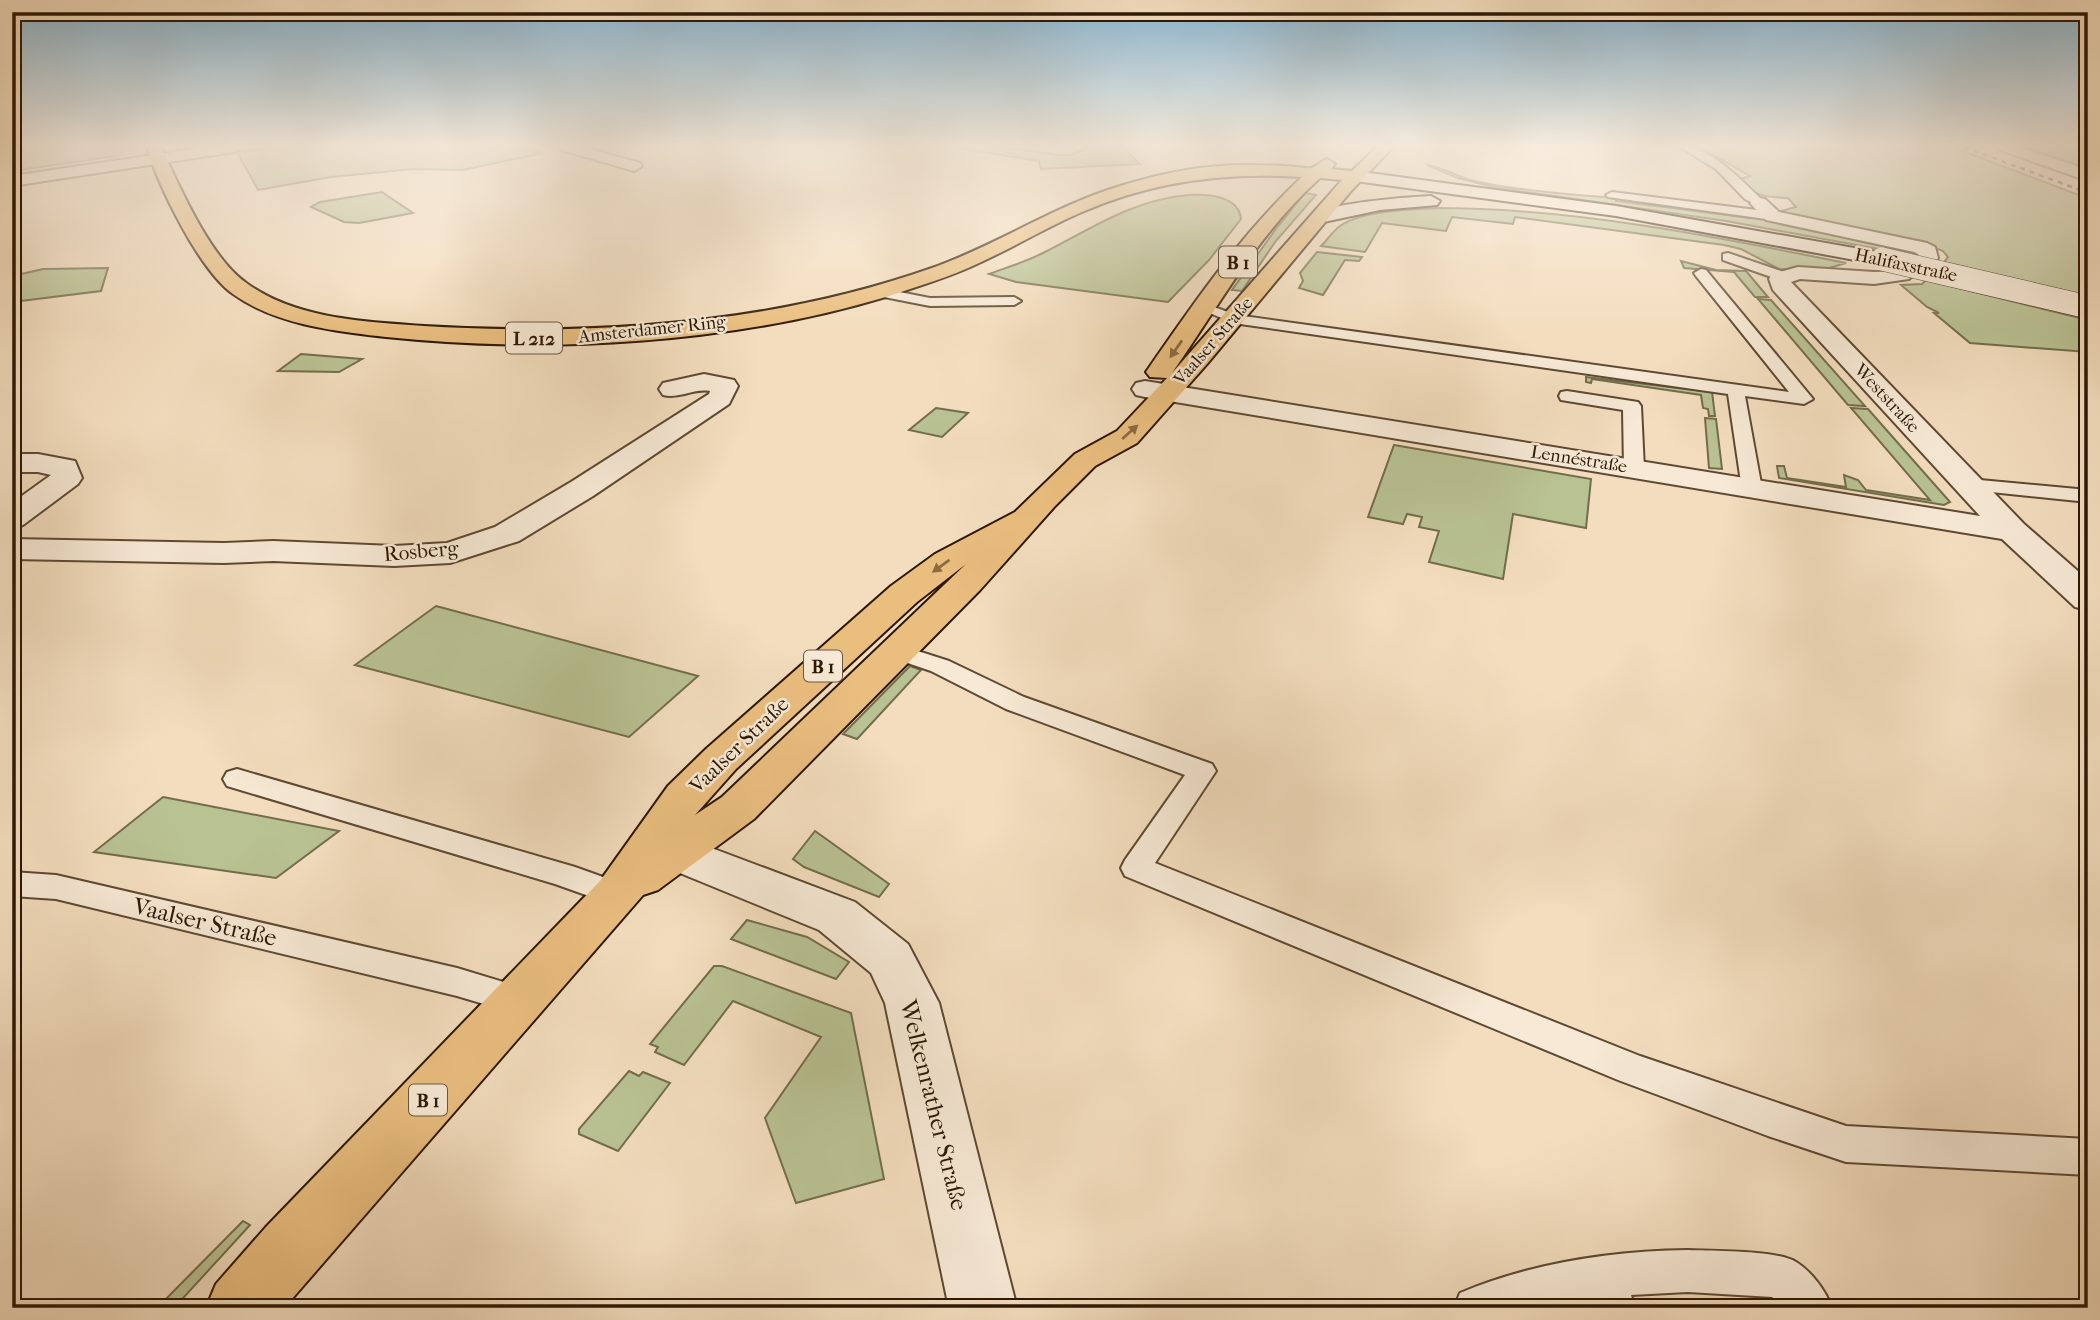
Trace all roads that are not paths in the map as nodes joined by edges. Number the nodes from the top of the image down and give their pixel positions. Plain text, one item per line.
1 (187, 209) edge
2 (1076, 209) edge
3 (1273, 209) edge
4 (1321, 209) edge
5 (1369, 209) edge
6 (1578, 209) edge
7 (1762, 209) edge
8 (1766, 209) joint
9 (1319, 217) junction
10 (1728, 257) dead end
11 (1928, 258) dead end
12 (1701, 273) dead end
13 (1902, 275) dead end
14 (1782, 276) junction
15 (879, 292) junction
16 (1014, 301) dead end
17 (1203, 307) junction
18 (2088, 307) edge
19 (1233, 319) junction
20 (671, 389) dead end
21 (1736, 390) junction
22 (1157, 391) junction
23 (1567, 396) dead end
24 (12, 463) edge
25 (1634, 469) junction
26 (1969, 485) junction
27 (1752, 489) junction
28 (2088, 496) edge
29 (12, 518) edge
30 (1022, 520) junction
31 (2012, 531) junction
32 (12, 549) edge
33 (2088, 599) edge
34 (899, 652) junction
35 (237, 779) dead end
36 (664, 848) junction
37 (12, 884) edge
38 (617, 894) junction
39 (518, 1000) junction
40 (2088, 1157) edge
41 (1609, 1292) edge
42 (240, 1308) edge
43 (983, 1308) edge
44 (1475, 1308) edge
45 (1811, 1308) edge

1 - 15 main road, Amsterdamer Ring / L 212
2 - 15 main road, Amsterdamer Ring / L 212
3 - 17 main road, Vaalser Straße / B 1
4 - 9 main road, Vaalser Straße / B 1
5 - 9 street
6 - 18 street, Halifaxstraße, bridge
7 - 8 lane
8 - 11 street
9 - 19 main road, Vaalser Straße / B 1
10 - 14 lane
12 - 21 lane
13 - 14 street
14 - 26 street, Weststraße
15 - 16 lane
17 - 19 lane
17 -> 22 main road, Vaalser Straße / B 1
19 - 21 lane
19 - 22 main road, Vaalser Straße / B 1
20 - 32 street, Rosberg
21 - 27 lane
22 - 25 street, Lennéstraße
22 - 30 main road, Vaalser Straße / B 1
23 - 25 lane
24 - 29 street
25 - 27 street, Lennéstraße
26 - 28 lane
26 - 31 street, Weststraße
27 - 31 street, Lennéstraße
30 - 34 main road, Vaalser Straße / B 1
30 -> 36 main road, Vaalser Straße / B 1
31 - 33 street, Weststraße
34 - 36 main road, Vaalser Straße / B 1
34 - 40 lane
35 - 38 lane
36 - 38 main road, Vaalser Straße / B 1
36 - 43 street, Welkenrather Straße
37 - 39 lane, Vaalser Straße
38 - 39 main road, Vaalser Straße / B 1
39 - 42 main road, Vaalser Straße / B 1
41 - 44 lane
41 - 45 lane

